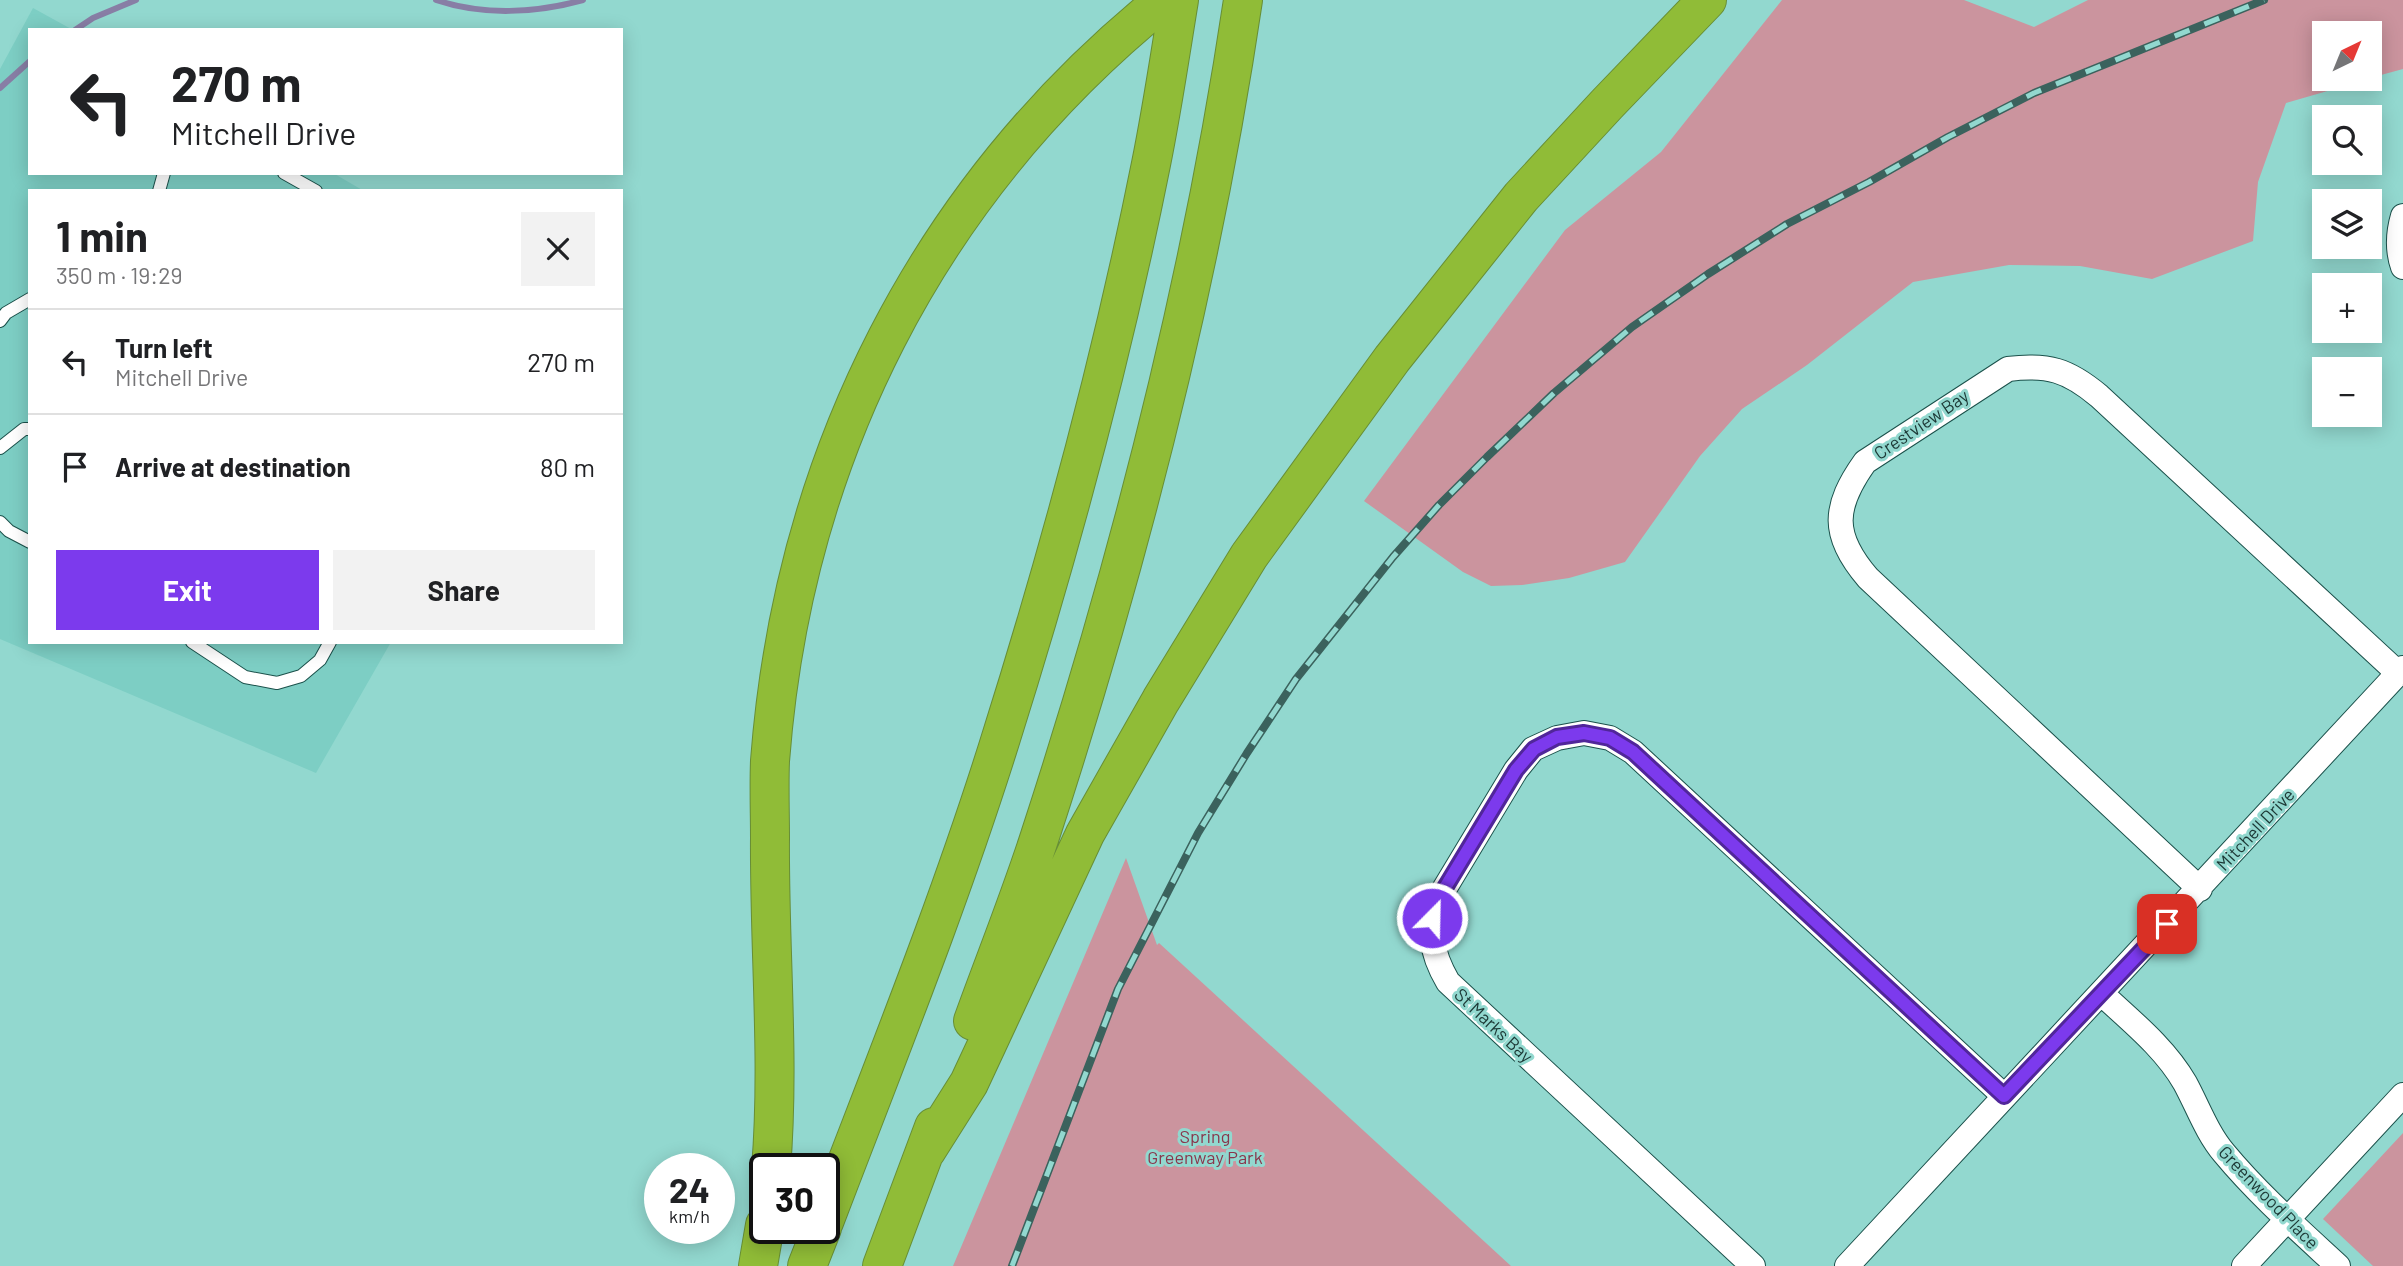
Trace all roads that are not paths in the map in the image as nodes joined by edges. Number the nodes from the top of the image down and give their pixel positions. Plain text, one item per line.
1 (1164, 0) edge
2 (1178, 0) edge
3 (1243, 0) edge
4 (1707, 0) edge
5 (288, 175) edge
6 (312, 189) edge
7 (2403, 216) edge
8 (2403, 267) edge
9 (28, 300) edge
10 (0, 321) edge
11 (28, 429) edge
12 (0, 448) edge
13 (0, 522) edge
14 (28, 541) edge
15 (195, 644) edge
16 (329, 644) edge
17 (2401, 671) edge
18 (2200, 889) junction
19 (2102, 994) junction
20 (2403, 1095) edge
21 (2004, 1096) junction
22 (926, 1151) junction
23 (772, 1153) edge
24 (840, 1180) edge
25 (2287, 1219) junction
26 (762, 1244) edge
27 (816, 1244) edge
28 (758, 1266) edge
29 (807, 1266) edge
30 (882, 1266) edge
31 (1753, 1266) edge
32 (1847, 1266) edge
33 (2244, 1266) edge
34 (2338, 1266) edge

1 - 23 highway
2 - 24 highway
3 - 22 highway
4 - 22 highway
5 - 6 lane
7 - 8 street
9 - 10 lane
11 - 12 lane
13 - 14 lane
15 - 16 lane
17 - 18 street, Mitchell Drive
17 - 18 street, Crestview Bay
18 - 19 street, Mitchell Drive
19 - 21 street, Mitchell Drive
19 - 25 street, Greenwood Place
20 - 25 street
21 - 31 street, St Marks Bay
21 - 32 street, Mitchell Drive
22 - 30 highway
25 - 33 street
25 - 34 street, Greenwood Place
26 - 28 highway
27 - 29 highway

